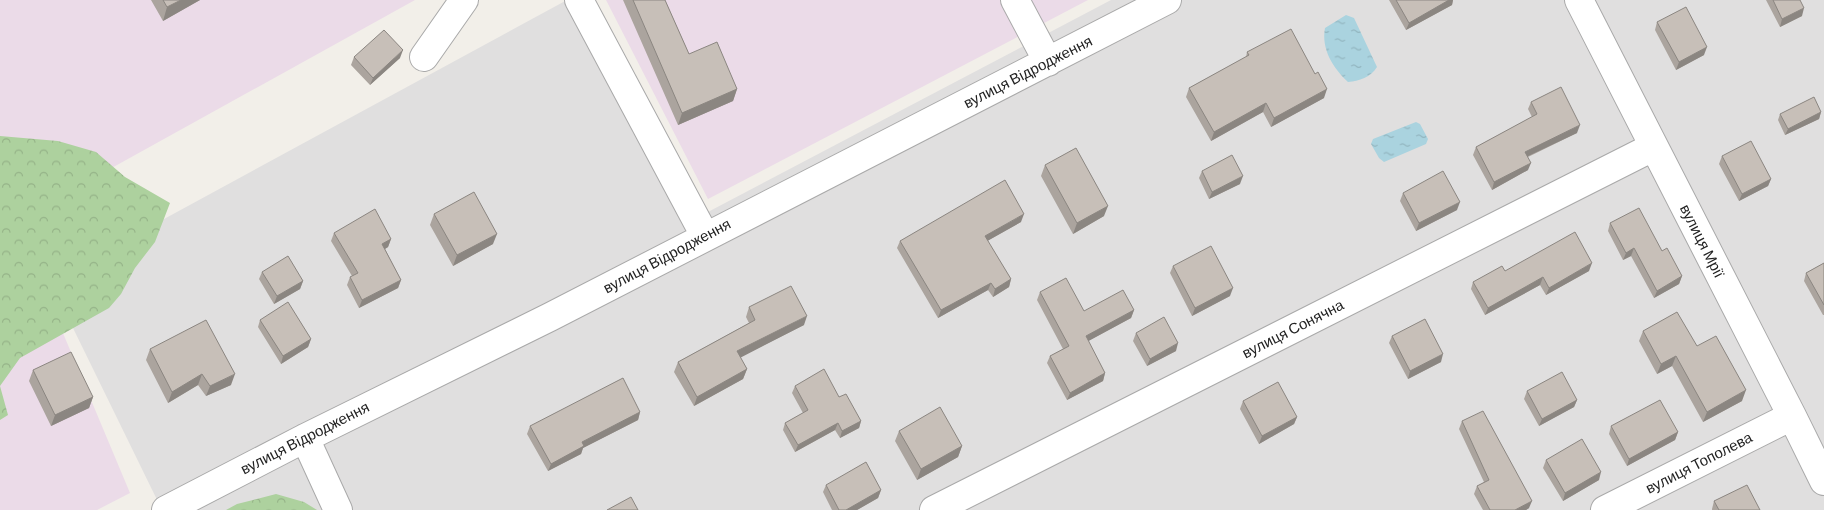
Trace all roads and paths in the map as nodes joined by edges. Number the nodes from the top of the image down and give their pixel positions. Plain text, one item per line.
1 (464, 0) edge
2 (579, 0) edge
3 (1015, 0) edge
4 (1167, 0) edge
5 (1579, 0) edge
6 (424, 56) dead end
7 (1048, 62) junction
8 (1653, 147) junction
9 (705, 236) junction
10 (1792, 416) junction
11 (304, 438) junction
12 (1824, 481) edge
13 (166, 510) edge
14 (338, 510) edge
15 (934, 510) edge
16 (1605, 510) edge

1 - 6 street
2 - 9 street
3 - 7 street
4 - 7 street, вулиця Відродження
5 - 8 street, вулиця Мрії
7 - 9 street, вулиця Відродження
8 - 10 street, вулиця Мрії
8 - 15 street, вулиця Сонячна
9 - 11 street, вулиця Відродження
10 - 12 street, вулиця Мрії
10 - 16 street, вулиця Тополева
11 - 13 street, вулиця Відродження
11 - 14 street

